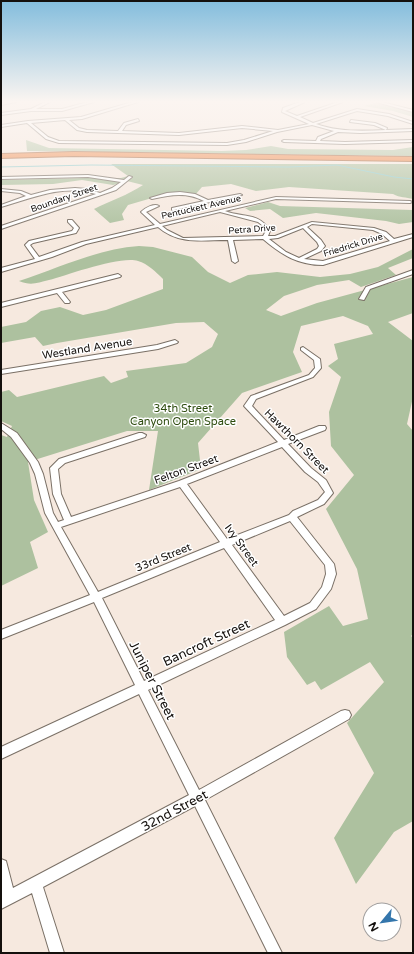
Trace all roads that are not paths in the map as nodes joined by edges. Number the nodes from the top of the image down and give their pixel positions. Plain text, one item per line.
1 (1, 156) edge
2 (1, 160) edge
3 (413, 160) edge
4 (130, 177) dead end
5 (1, 178) edge
6 (125, 181) junction
7 (1, 190) edge
8 (100, 194) junction
9 (240, 195) dead end
10 (31, 197) junction
11 (152, 198) dead end
12 (410, 202) dead end
13 (205, 203) junction
14 (1, 206) edge
15 (157, 206) dead end
16 (174, 209) dead end
17 (218, 212) junction
18 (70, 221) dead end
19 (158, 226) junction
20 (303, 226) junction
21 (1, 228) edge
22 (413, 235) edge
23 (265, 238) junction
24 (230, 239) junction
25 (394, 241) junction
26 (38, 259) junction
27 (298, 260) junction
28 (235, 261) dead end
29 (1, 270) edge
30 (413, 272) edge
31 (118, 276) dead end
32 (58, 290) junction
33 (362, 300) dead end
34 (66, 302) dead end
35 (1, 305) edge
36 (175, 342) dead end
37 (303, 348) dead end
38 (1, 372) edge
39 (1, 425) edge
40 (322, 428) dead end
41 (142, 435) dead end
42 (283, 444) junction
43 (182, 483) junction
44 (329, 493) joint
45 (292, 517) junction
46 (69, 522) junction
47 (56, 526) junction
48 (226, 544) junction
49 (96, 597) junction
50 (282, 622) junction
51 (1, 635) edge
52 (142, 688) junction
53 (345, 715) dead end
54 (1, 753) edge
55 (197, 798) junction
56 (1, 866) edge
57 (36, 884) junction
58 (5, 900) edge
59 (57, 953) edge
60 (275, 953) edge

1 - 3 highway
2 - 3 highway
4 - 6 street, Boundary Street
5 - 6 street
6 - 8 street, Boundary Street
7 - 10 street
8 - 10 street
8 - 21 street, Boundary Street
9 - 13 street
10 - 14 street
11 - 13 street
12 - 17 street, Pentuckett Avenue
13 - 16 street
13 - 17 street
15 - 19 street, Petra Drive
17 - 19 street, Pentuckett Avenue
17 - 23 street
18 - 26 street
19 - 24 street, Petra Drive
19 - 26 street, Pentuckett Avenue
20 - 23 street, Petra Drive
20 - 25 street, Petra Drive
20 - 27 street
22 - 25 street, Friedrick Drive
23 - 24 street, Petra Drive
23 - 27 street
24 - 28 street
25 - 27 street, Friedrick Drive
26 - 29 street, Pentuckett Avenue
30 - 33 street
31 - 32 street
32 - 34 street
32 - 35 street
36 - 38 street, Westland Avenue
37 - 42 street, Hawthorn Street
39 - 47 street, Juniper Street
40 - 42 street, Felton Street
41 - 46 street
42 - 43 street, Felton Street
42 - 44 street, Hawthorn Street
43 - 46 street, Felton Street
43 - 48 street, Ivy Street
44 - 45 street, 33rd Street
45 - 48 street, 33rd Street
45 - 50 street, Bancroft Street
46 - 47 street, Felton Street
47 - 49 street, Juniper Street
48 - 49 street, 33rd Street
48 - 50 street, Ivy Street
49 - 51 street, 33rd Street
49 - 52 street, Juniper Street
50 - 52 street, Bancroft Street
52 - 54 street, Bancroft Street
52 - 55 street, Juniper Street
53 - 55 street, 32nd Street
55 - 57 street, 32nd Street
55 - 60 street, Juniper Street
56 - 58 street
57 - 58 street, 32nd Street
57 - 59 street

